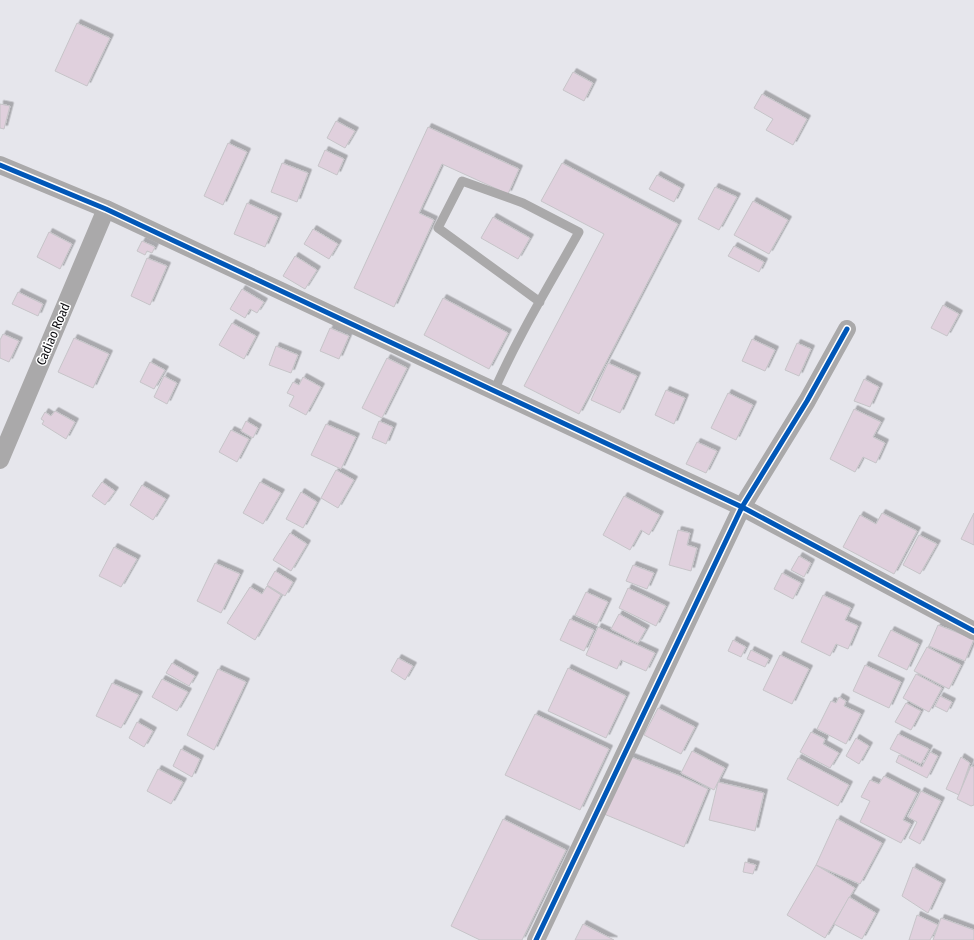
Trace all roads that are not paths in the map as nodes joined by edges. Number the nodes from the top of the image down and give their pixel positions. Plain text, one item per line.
1 (0, 165) edge
2 (106, 209) junction
3 (540, 302) junction
4 (847, 329) dead end
5 (494, 391) junction
6 (0, 460) edge
7 (742, 507) junction
8 (974, 631) edge
9 (536, 940) edge

1 - 2 street
2 - 5 street
2 - 6 street, Cadiao Road
3 - 3 lane
3 - 5 lane
4 - 7 street
5 - 7 street
7 - 8 street
7 - 9 street

